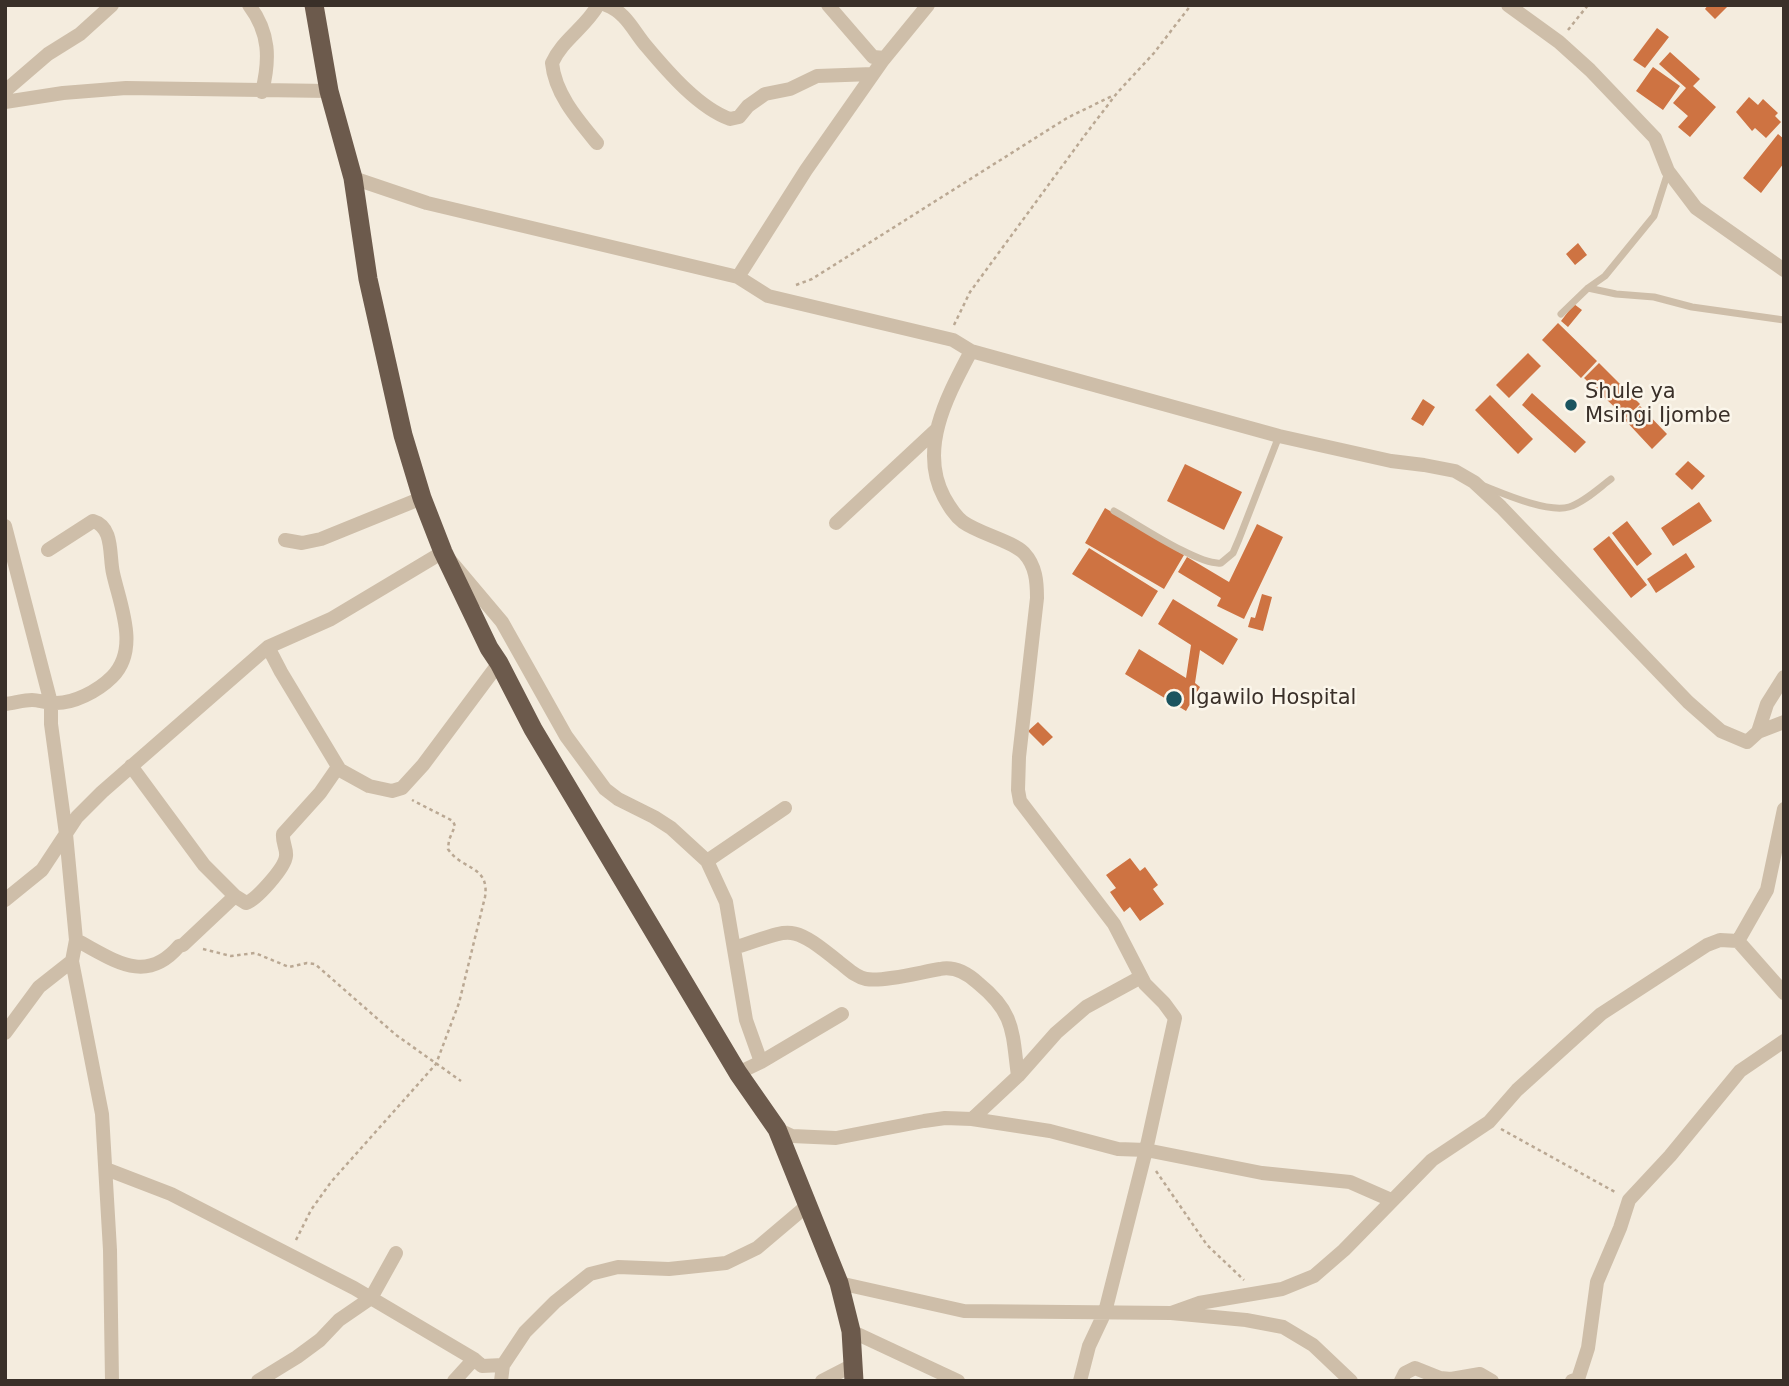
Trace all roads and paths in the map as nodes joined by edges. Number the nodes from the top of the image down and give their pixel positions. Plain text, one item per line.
1 (112, 5) edge
2 (249, 5) edge
3 (314, 5) edge
4 (598, 5) edge
5 (606, 5) edge
6 (828, 5) edge
7 (928, 5) edge
8 (1192, 5) edge
9 (1508, 5) edge
10 (1588, 5) edge
11 (1559, 42) junction
12 (884, 58) junction
13 (873, 74) junction
14 (5, 91) edge
15 (329, 91) junction
16 (262, 92) junction
17 (1117, 93) junction
18 (5, 102) edge
19 (597, 144) dead end
20 (1668, 171) junction
21 (353, 178) junction
22 (1784, 270) edge
23 (738, 277) junction
24 (1588, 288) junction
25 (768, 296) junction
26 (1561, 314) dead end
27 (1784, 320) edge
28 (953, 340) junction
29 (971, 351) junction
30 (937, 429) junction
31 (1279, 436) junction
32 (1611, 479) dead end
33 (1474, 482) junction
34 (422, 498) junction
35 (1114, 511) dead end
36 (836, 523) dead end
37 (5, 526) edge
38 (285, 540) dead end
39 (48, 550) dead end
40 (443, 552) junction
41 (10, 565) edge
42 (268, 647) junction
43 (499, 663) junction
44 (1784, 677) edge
45 (5, 704) edge
46 (51, 704) junction
47 (1784, 722) edge
48 (1758, 732) junction
49 (131, 766) junction
50 (338, 767) junction
51 (396, 792) junction
52 (785, 808) dead end
53 (1784, 809) edge
54 (66, 834) junction
55 (708, 861) junction
56 (235, 896) junction
57 (5, 900) edge
58 (76, 940) junction
59 (1738, 941) junction
60 (179, 946) junction
61 (734, 948) junction
62 (72, 961) junction
63 (1141, 977) junction
64 (1784, 993) edge
65 (842, 1014) dead end
66 (5, 1033) edge
67 (1784, 1041) edge
68 (761, 1062) junction
69 (436, 1065) junction
70 (738, 1073) junction
71 (1018, 1076) junction
72 (461, 1080) dead end
73 (972, 1119) junction
74 (1489, 1122) junction
75 (777, 1129) junction
76 (1146, 1150) junction
77 (106, 1169) junction
78 (1391, 1200) junction
79 (1629, 1200) junction
80 (808, 1205) junction
81 (396, 1252) dead end
82 (291, 1257) junction
83 (839, 1283) junction
84 (1260, 1292) junction
85 (371, 1298) junction
86 (1105, 1312) junction
87 (1171, 1313) junction
88 (852, 1331) junction
89 (474, 1359) junction
90 (503, 1366) junction
91 (854, 1373) edge
92 (112, 1381) edge
93 (258, 1381) edge
94 (454, 1381) edge
95 (501, 1381) edge
96 (822, 1381) edge
97 (958, 1381) edge
98 (1080, 1381) edge
99 (1351, 1381) edge
100 (1401, 1381) edge
101 (1492, 1381) edge
102 (1572, 1381) edge

1 - 14 street
2 - 16 street
3 - 15 highway
4 - 19 street
5 - 13 street
6 - 12 street
7 - 12 street
8 - 17 path
9 - 11 street
10 - 11 path
11 - 20 street
12 - 13 street
13 - 23 street
15 - 16 street
15 - 21 highway
16 - 18 street
17 - 25 path
17 - 28 path
20 - 22 street
20 - 24 lane
21 - 23 street
21 - 34 highway
23 - 25 street
24 - 26 lane
24 - 27 lane
25 - 28 street
28 - 29 street
29 - 30 street
29 - 31 street
30 - 36 street
30 - 63 street
31 - 33 street
31 - 35 lane
32 - 33 lane
33 - 48 street
34 - 38 street
34 - 40 highway
37 - 41 street
39 - 46 street
40 - 42 street
40 - 43 highway
40 - 55 street
41 - 46 street
42 - 49 street
42 - 50 street
43 - 51 street
43 - 70 highway
44 - 48 street
45 - 46 street
46 - 54 street
47 - 48 street
49 - 54 street
49 - 56 street
50 - 51 street
50 - 56 street
51 - 69 path
52 - 55 street
53 - 59 street
54 - 57 street
54 - 58 street
55 - 61 street
56 - 60 street
58 - 60 street
58 - 62 street
59 - 64 street
59 - 74 street
60 - 69 path
61 - 68 street
61 - 71 street
62 - 66 street
62 - 77 street
63 - 71 street
63 - 76 street
65 - 68 street
67 - 79 street
68 - 70 street
69 - 72 path
69 - 82 path
70 - 75 highway
71 - 73 street
73 - 75 street
73 - 76 street
74 - 78 street
74 - 79 path
75 - 80 highway
76 - 78 street
76 - 84 path
76 - 86 street
77 - 82 street
77 - 92 street
78 - 84 street
79 - 102 street
80 - 83 highway
80 - 90 street
81 - 85 street
82 - 85 street
83 - 86 street
83 - 88 highway
84 - 87 street
85 - 89 street
85 - 93 street
86 - 87 street
86 - 98 street
87 - 99 street
88 - 91 highway
88 - 97 street
89 - 90 street
89 - 94 street
90 - 95 street
91 - 96 street
100 - 101 street

